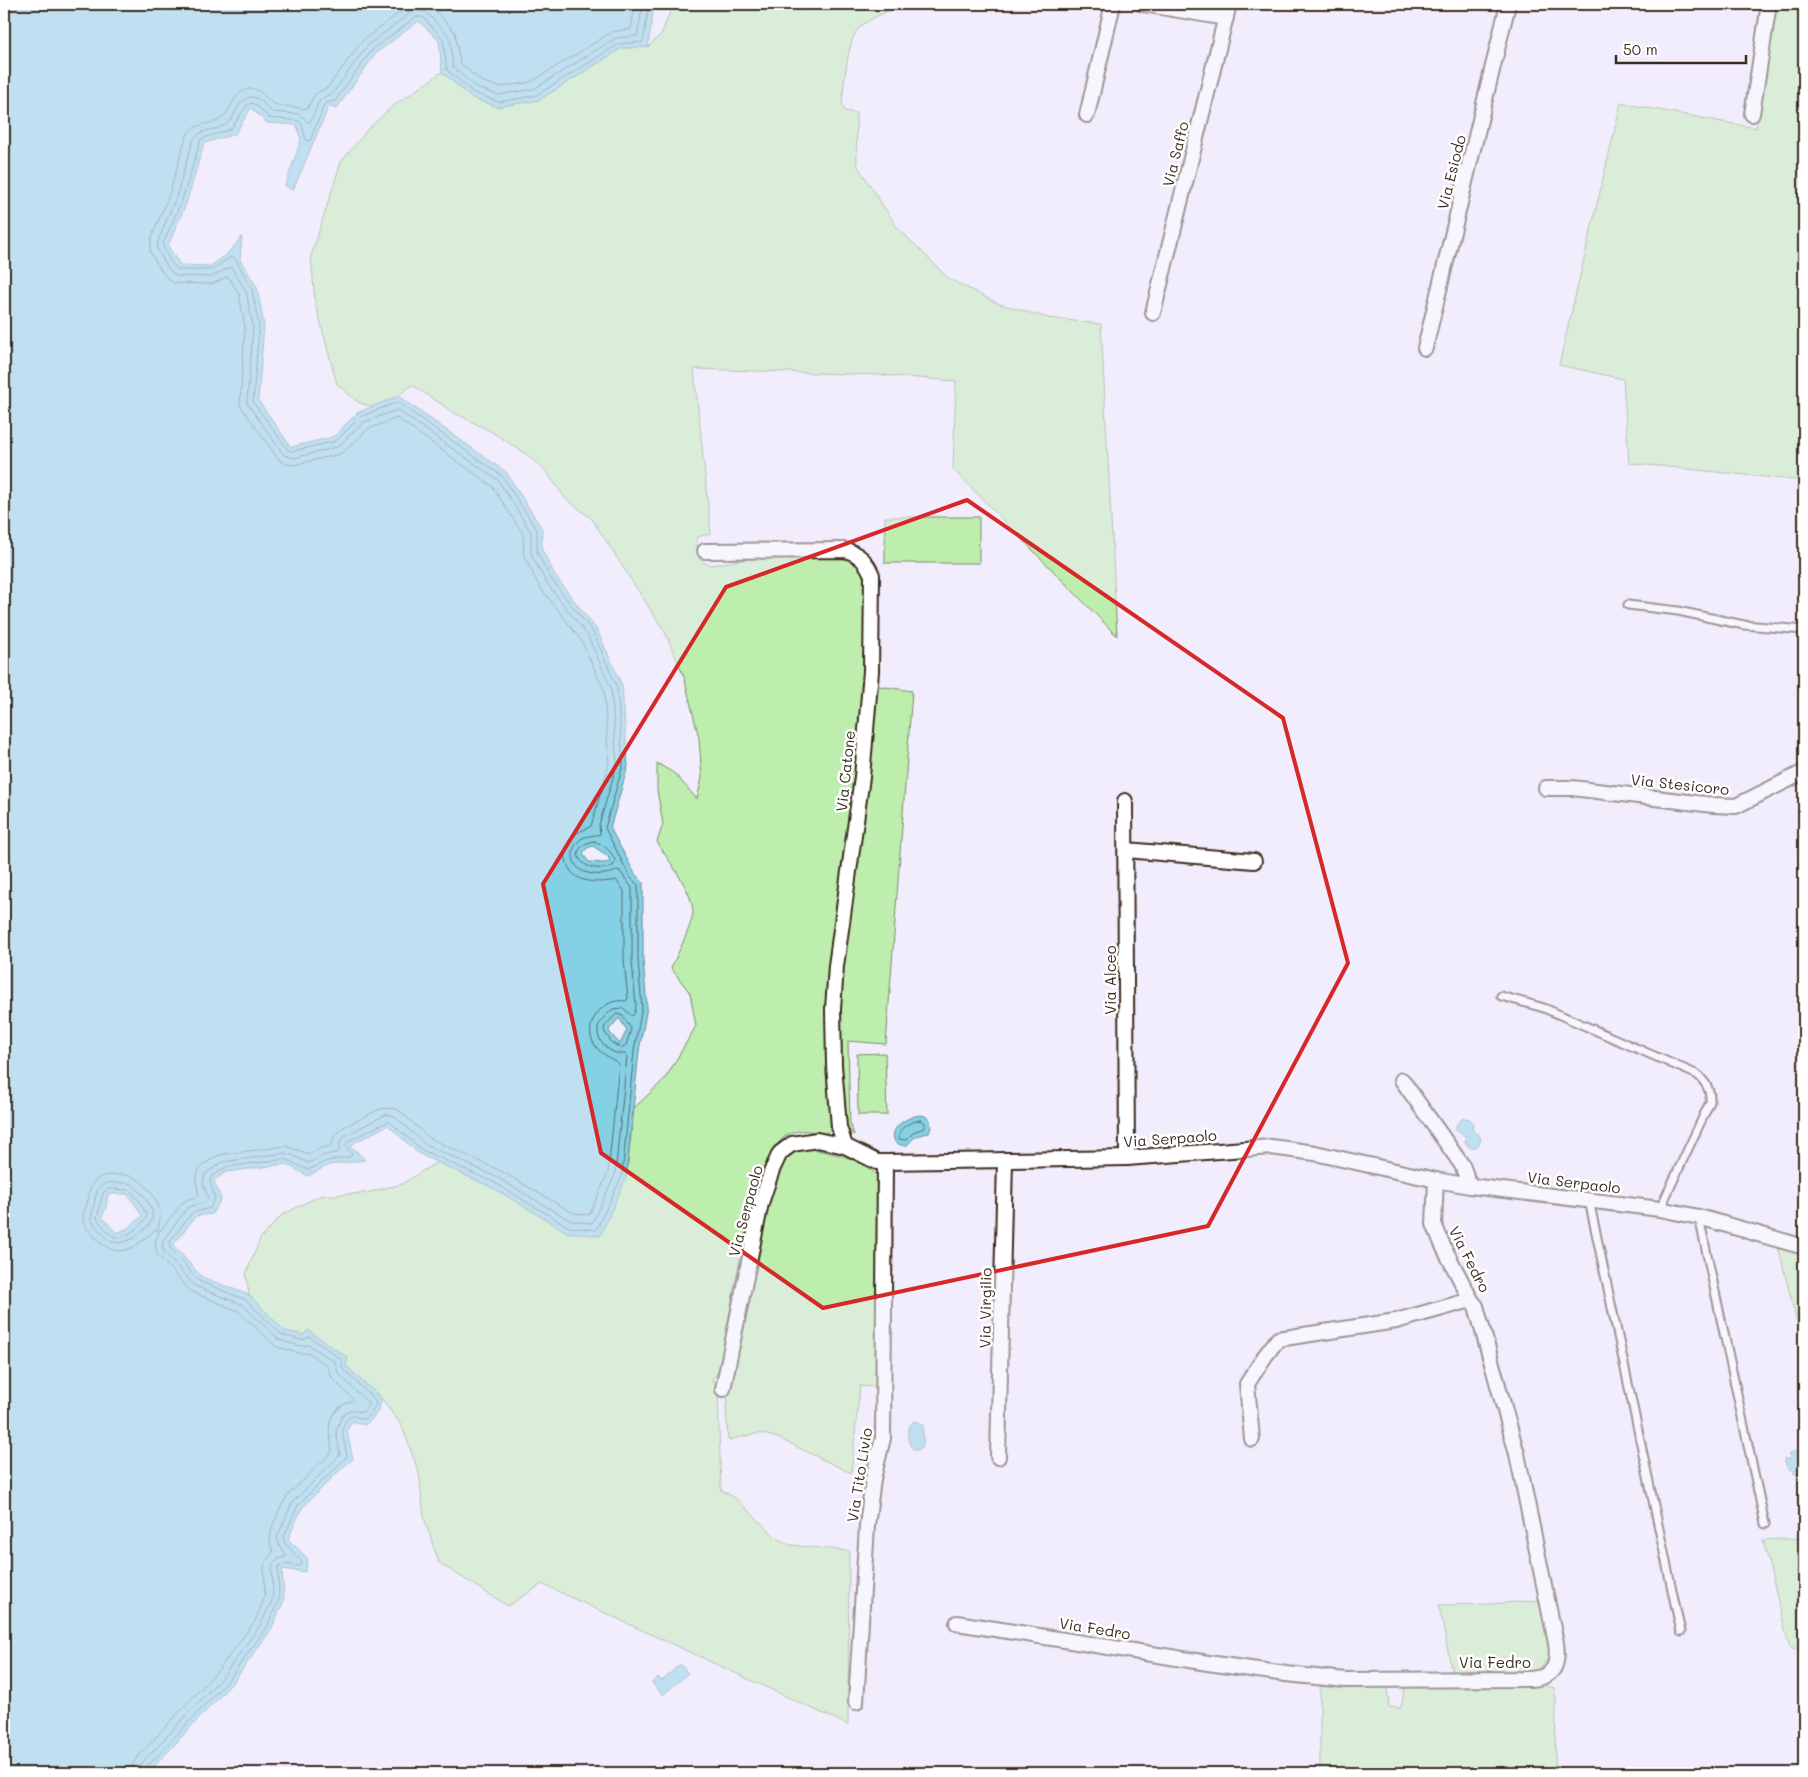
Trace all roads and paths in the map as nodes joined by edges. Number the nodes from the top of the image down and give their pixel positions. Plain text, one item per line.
1 (1113, 4) edge
2 (1143, 4) edge
3 (1229, 4) edge
4 (1508, 4) edge
5 (1769, 4) edge
6 (1226, 18) junction
7 (1752, 114) dead end
8 (1087, 115) dead end
9 (1153, 313) dead end
10 (1425, 348) dead end
11 (705, 551) dead end
12 (1628, 604) dead end
13 (1804, 630) edge
14 (1804, 772) edge
15 (1546, 788) dead end
16 (1125, 801) dead end
17 (1126, 850) junction
18 (1254, 861) dead end
19 (1501, 996) dead end
20 (1402, 1080) dead end
21 (845, 1146) junction
22 (1127, 1158) junction
23 (1005, 1160) junction
24 (885, 1162) junction
25 (1436, 1180) junction
26 (1470, 1186) junction
27 (1589, 1200) junction
28 (1660, 1209) junction
29 (1699, 1217) junction
30 (1804, 1247) edge
31 (1471, 1300) junction
32 (724, 1389) dead end
33 (1252, 1439) dead end
34 (998, 1457) dead end
35 (1765, 1524) dead end
36 (957, 1623) dead end
37 (1681, 1632) dead end
38 (856, 1702) dead end

1 - 8 street
2 - 6 street
3 - 6 street, Via Saffo
4 - 10 street, Via Esiodo
5 - 7 street
6 - 9 street, Via Saffo
11 - 21 street, Via Catone
12 - 13 lane
14 - 15 street, Via Stesicoro
16 - 17 street, Via Alceo
17 - 18 street
17 - 22 street, Via Alceo
19 - 28 lane
20 - 26 street
21 - 24 street, Via Serpaolo
21 - 32 street, Via Serpaolo
22 - 23 street, Via Serpaolo
22 - 25 street, Via Serpaolo
23 - 24 street, Via Serpaolo
23 - 34 street, Via Virgilio
24 - 38 street, Via Tito Livio
25 - 26 street, Via Serpaolo
25 - 31 street, Via Fedro
26 - 27 street, Via Serpaolo
27 - 28 street, Via Serpaolo
27 - 37 lane
28 - 29 street, Via Serpaolo
29 - 30 street, Via Serpaolo
29 - 35 lane
31 - 33 street
31 - 36 street, Via Fedro

